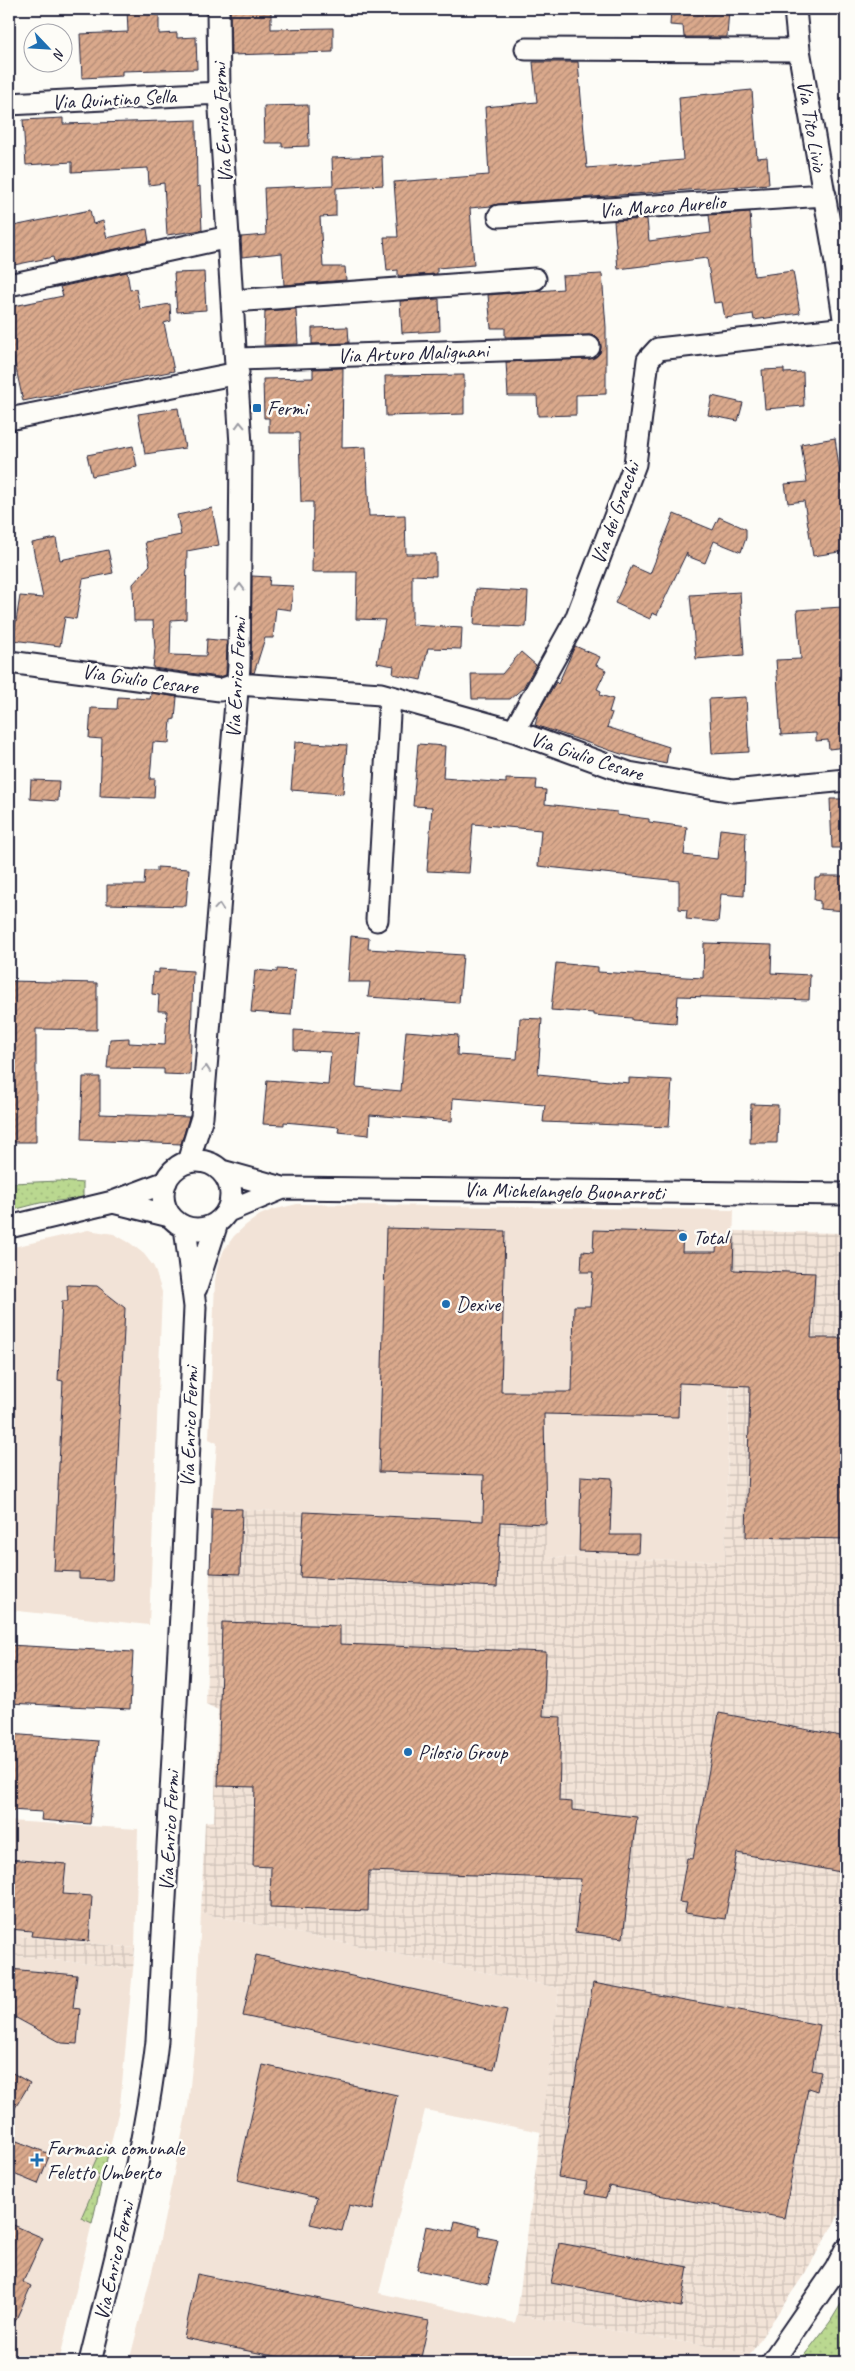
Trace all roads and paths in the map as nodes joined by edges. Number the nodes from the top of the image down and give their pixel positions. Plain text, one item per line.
1 (218, 9) edge
2 (795, 9) edge
3 (526, 49) dead end
4 (799, 50) junction
5 (219, 93) junction
6 (9, 104) edge
7 (825, 195) junction
8 (499, 216) dead end
9 (229, 237) junction
10 (841, 256) edge
11 (536, 279) dead end
12 (9, 285) edge
13 (233, 301) junction
14 (846, 328) edge
15 (846, 332) edge
16 (589, 347) dead end
17 (238, 366) junction
18 (9, 419) edge
19 (9, 662) edge
20 (238, 684) junction
21 (390, 697) junction
22 (514, 731) junction
23 (846, 780) edge
24 (378, 920) dead end
25 (202, 1117) junction
26 (188, 1162) junction
27 (219, 1168) junction
28 (166, 1182) junction
29 (283, 1188) junction
30 (846, 1194) edge
31 (113, 1202) junction
32 (222, 1217) junction
33 (178, 1221) junction
34 (9, 1227) edge
35 (194, 1293) junction
36 (846, 2249) edge
37 (90, 2362) edge
38 (772, 2362) edge

1 - 5 street, Via Enrico Fermi
2 - 4 street, Via Tito Livio
3 - 4 street
4 - 7 street, Via Tito Livio
5 - 6 street, Via Quintino Sella
5 - 9 street, Via Enrico Fermi
7 - 8 street, Via Marco Aurelio
7 - 10 street, Via Tito Livio
9 - 12 street
9 - 13 street, Via Enrico Fermi
10 - 14 street, Via Tito Livio
11 - 13 street
13 - 17 street, Via Enrico Fermi
14 - 15 street, Via Tito Livio
14 - 22 street, Via dei Gracchi
16 - 17 street, Via Arturo Malignani
17 - 18 street, Via Arturo Malignani
20 -> 17 street, Via Enrico Fermi
19 - 20 street, Via Giulio Cesare
20 - 21 street, Via Giulio Cesare
25 -> 20 street, Via Enrico Fermi
21 - 22 street, Via Giulio Cesare
21 - 24 street
22 - 23 street, Via Giulio Cesare
25 - 26 street, Via Enrico Fermi
25 - 27 street, Via Enrico Fermi
26 - 27 street
26 - 28 street
27 - 29 street, Via Michelangelo Buonarroti
27 - 32 street
28 - 31 street
28 - 33 street
29 - 30 street, Via Michelangelo Buonarroti
29 - 32 street, Via Michelangelo Buonarroti
31 - 33 street
31 - 34 street
32 - 33 street
32 - 35 street, Via Enrico Fermi
33 - 35 street, Via Enrico Fermi
35 - 37 street, Via Enrico Fermi
36 - 38 street

